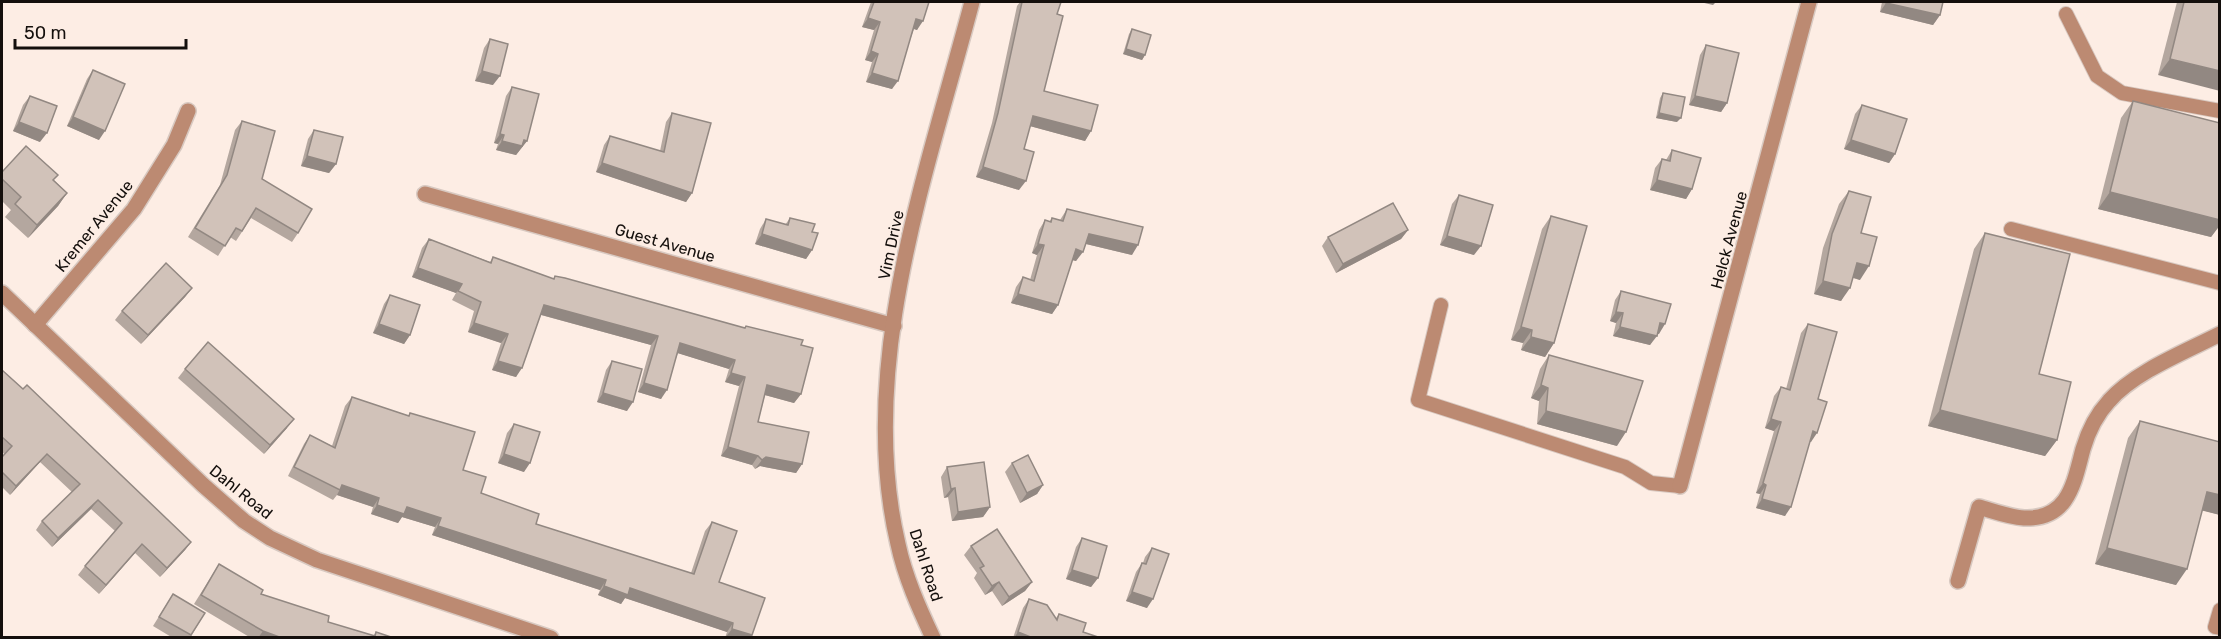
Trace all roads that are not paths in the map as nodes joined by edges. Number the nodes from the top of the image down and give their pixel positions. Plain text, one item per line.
1 (972, 2) edge
2 (1809, 2) edge
3 (2066, 14) dead end
4 (188, 111) dead end
5 (2220, 111) edge
6 (425, 194) dead end
7 (2012, 229) dead end
8 (2220, 283) edge
9 (2, 292) edge
10 (1441, 305) dead end
11 (35, 325) junction
12 (894, 327) junction
13 (2220, 334) edge
14 (1680, 486) joint
15 (891, 502) joint
16 (1958, 581) dead end
17 (2220, 610) edge
18 (2220, 628) edge
19 (550, 638) edge
20 (933, 638) edge

1 - 12 street, Vim Drive
2 - 14 street, Helck Avenue
3 - 5 lane
4 - 11 street, Kremer Avenue
6 - 12 street, Guest Avenue
7 - 8 lane
9 - 11 street, Dahl Road
10 - 14 lane
11 - 19 street, Dahl Road
12 - 15 street, Vim Drive
13 - 16 street
15 - 20 street, Dahl Road
17 - 18 lane

